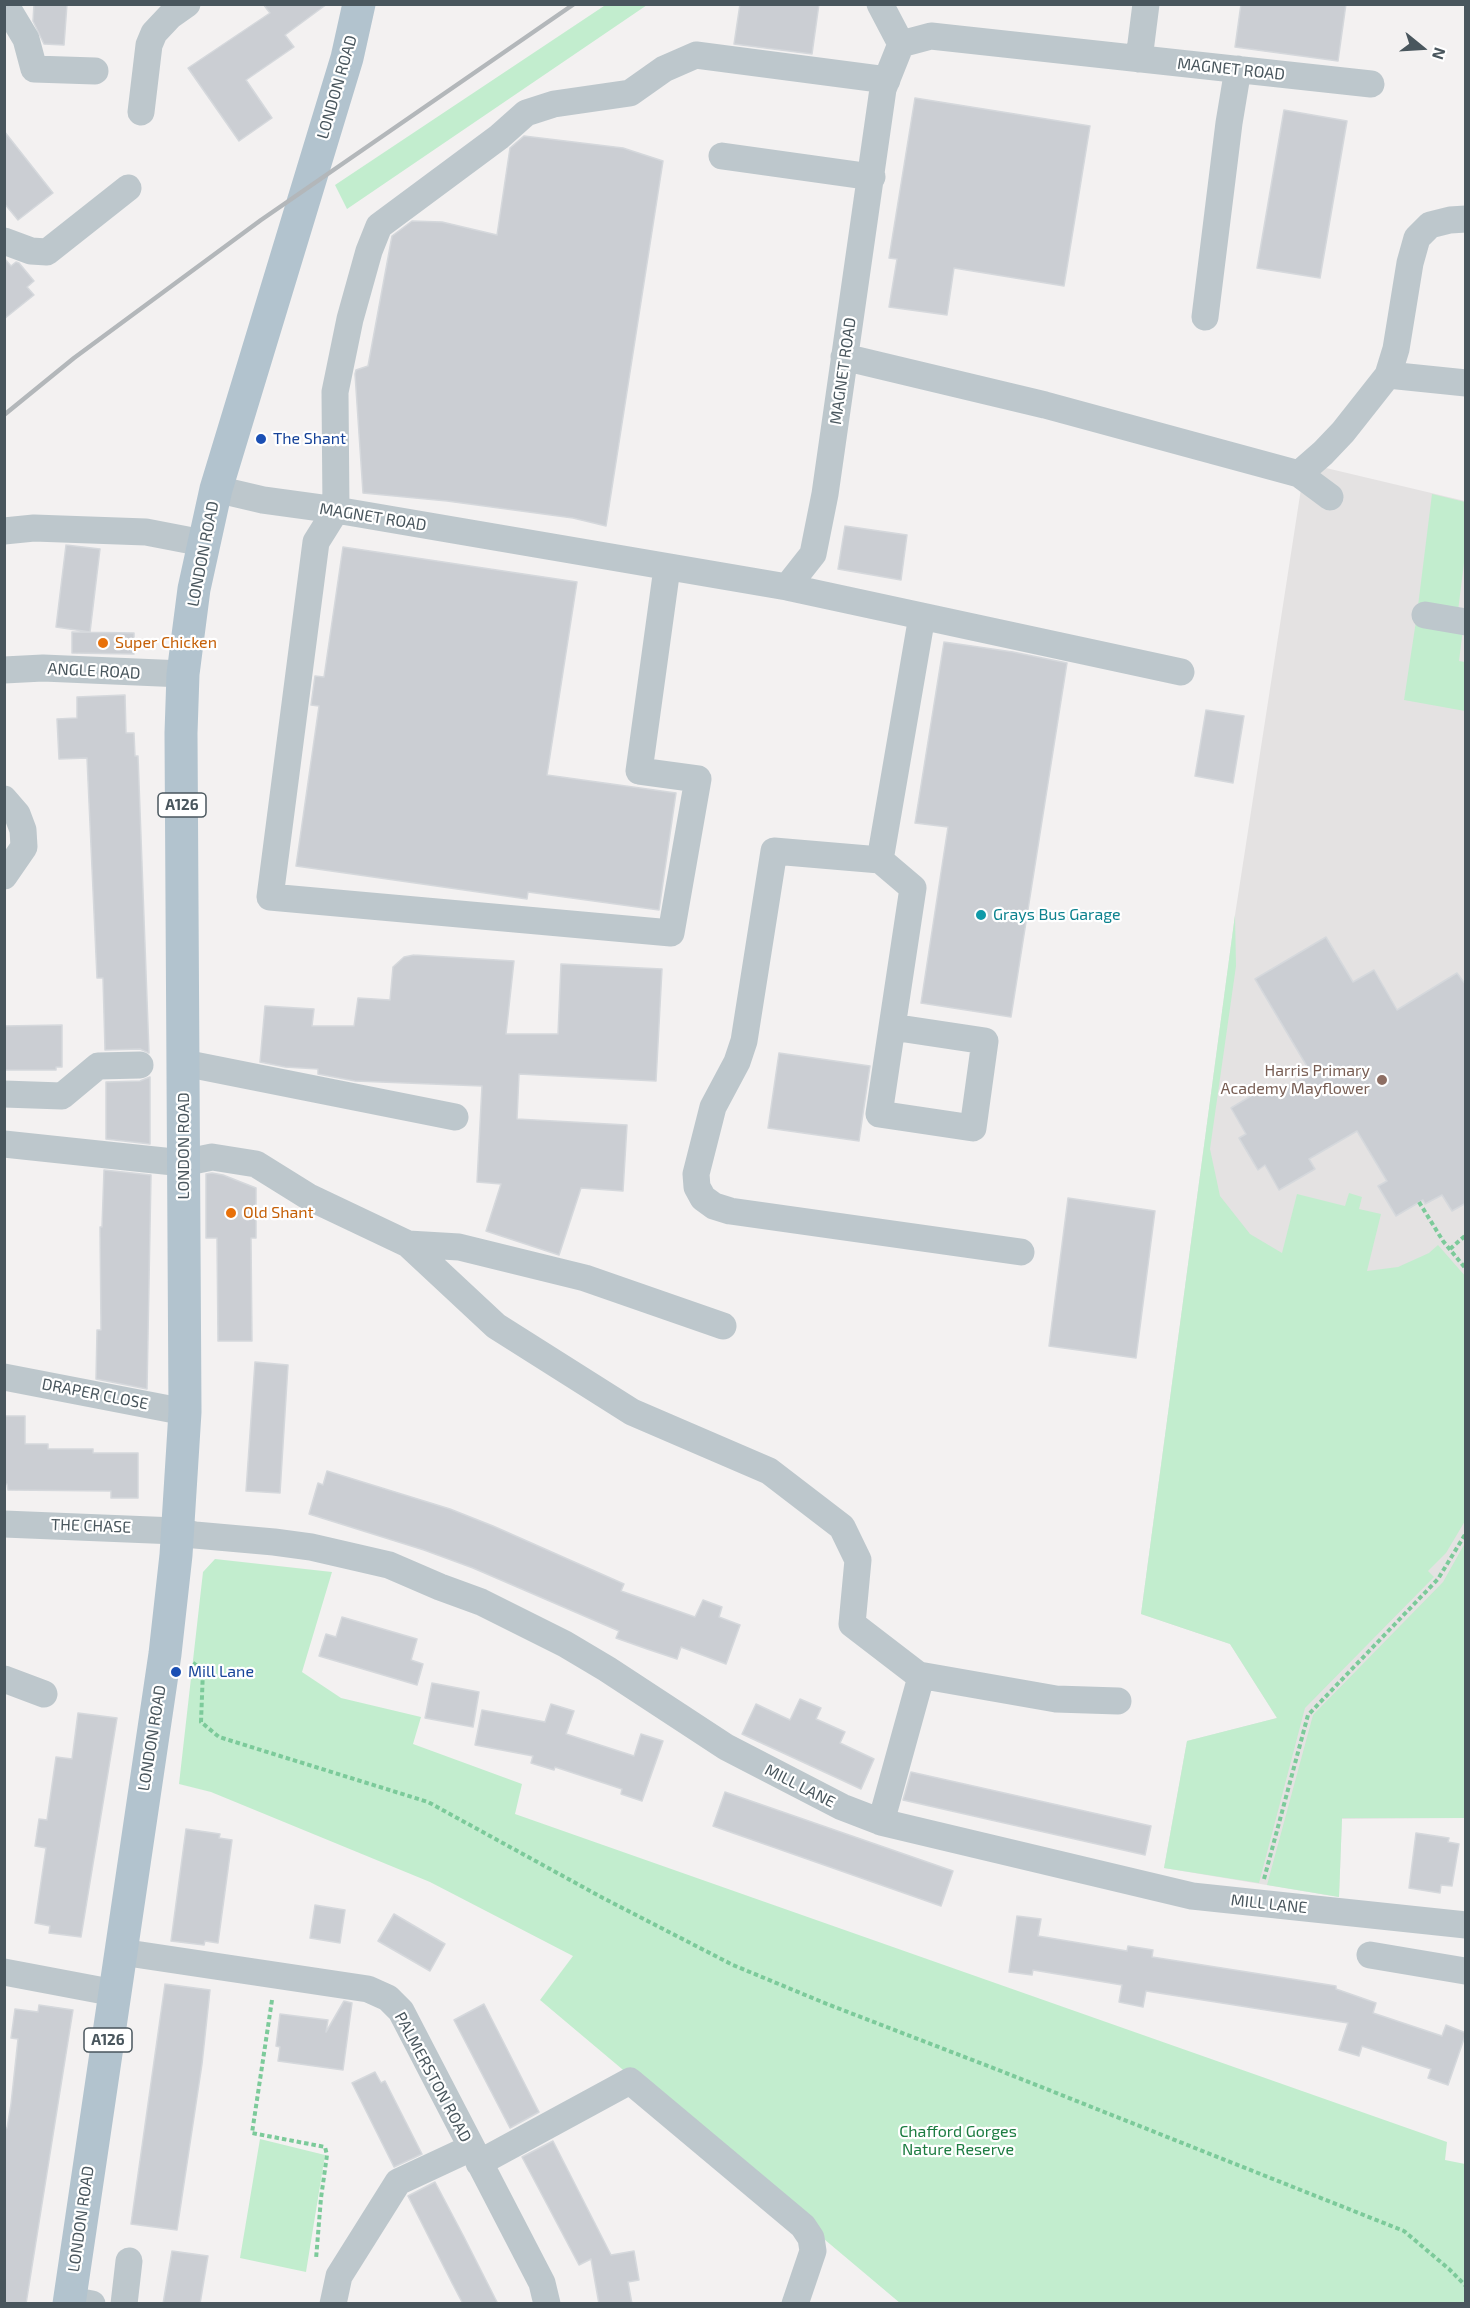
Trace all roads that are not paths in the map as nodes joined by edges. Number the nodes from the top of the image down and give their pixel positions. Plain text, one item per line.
1 (5, 4) edge
2 (187, 4) edge
3 (359, 4) edge
4 (880, 4) edge
5 (1146, 4) edge
6 (901, 44) junction
7 (1139, 59) junction
8 (1238, 69) junction
9 (95, 71) dead end
10 (886, 80) junction
11 (1371, 84) dead end
12 (141, 112) dead end
13 (722, 156) dead end
14 (872, 177) junction
15 (128, 188) dead end
16 (1466, 219) edge
17 (4, 241) edge
18 (1205, 317) dead end
19 (844, 357) junction
20 (1388, 375) junction
21 (1466, 383) edge
22 (1299, 474) junction
23 (216, 489) junction
24 (1330, 497) dead end
25 (336, 510) junction
26 (4, 531) edge
27 (203, 543) junction
28 (668, 568) junction
29 (787, 587) junction
30 (1425, 615) dead end
31 (922, 616) junction
32 (1466, 622) edge
33 (4, 670) edge
34 (1181, 672) dead end
35 (183, 674) junction
36 (4, 800) edge
37 (880, 860) junction
38 (4, 876) edge
39 (892, 1028) junction
40 (184, 1063) junction
41 (140, 1065) dead end
42 (4, 1094) edge
43 (455, 1117) dead end
44 (4, 1144) edge
45 (183, 1163) junction
46 (408, 1244) junction
47 (1021, 1252) dead end
48 (723, 1326) dead end
49 (4, 1377) edge
50 (185, 1412) junction
51 (4, 1524) edge
52 (177, 1531) junction
53 (919, 1675) junction
54 (4, 1679) edge
55 (44, 1694) dead end
56 (1118, 1701) dead end
57 (881, 1822) junction
58 (1423, 1920) junction
59 (1466, 1926) edge
60 (121, 1952) junction
61 (1370, 1955) dead end
62 (1418, 1963) junction
63 (1465, 1971) edge
64 (4, 1972) edge
65 (115, 1993) junction
66 (475, 2156) junction
67 (129, 2260) dead end
68 (77, 2302) edge
69 (124, 2304) edge
70 (333, 2304) edge
71 (547, 2304) edge
72 (795, 2304) edge

1 - 9 street
2 - 12 street
3 - 23 main road, LONDON ROAD / A126
4 - 6 street
5 - 7 street
6 - 7 street, MAGNET ROAD
6 - 10 street, MAGNET ROAD
7 - 8 street, MAGNET ROAD
8 - 11 street, MAGNET ROAD
8 - 18 street
10 - 14 street, MAGNET ROAD
10 - 25 street
13 - 14 street
14 - 19 street, MAGNET ROAD
15 - 17 street
16 - 20 street
19 - 22 street
19 - 29 street, MAGNET ROAD
20 - 21 street
20 - 22 street
22 - 24 street
23 - 25 street, MAGNET ROAD
23 - 27 main road, LONDON ROAD / A126
25 - 28 street, MAGNET ROAD
25 - 28 street
26 - 27 street
27 - 35 main road, LONDON ROAD / A126
28 - 29 street, MAGNET ROAD
29 - 31 street
30 - 32 street
31 - 34 street
31 - 37 street
33 - 35 street, ANGLE ROAD
35 - 40 main road, LONDON ROAD / A126
36 - 38 street
37 - 39 street
37 - 47 street
39 - 39 street
40 - 43 street
40 - 45 main road, LONDON ROAD / A126
41 - 42 street
44 - 45 street
45 - 46 street
45 - 50 main road, LONDON ROAD / A126
46 - 48 street
46 - 53 street
49 - 50 street, DRAPER CLOSE
50 - 52 main road, LONDON ROAD / A126
51 - 52 street, THE CHASE
52 - 57 street, MILL LANE
52 - 60 main road, LONDON ROAD / A126
53 - 56 street
53 - 57 street
54 - 55 street
57 - 58 street, MILL LANE
58 - 59 street, MILL LANE
58 - 62 street
60 - 65 main road, LONDON ROAD / A126
60 - 66 street, PALMERSTON ROAD
61 - 62 street
62 - 63 street
64 - 65 street
65 - 68 main road, LONDON ROAD / A126
66 - 70 street
66 - 71 street, PALMERSTON ROAD
66 - 72 street
67 - 69 street

